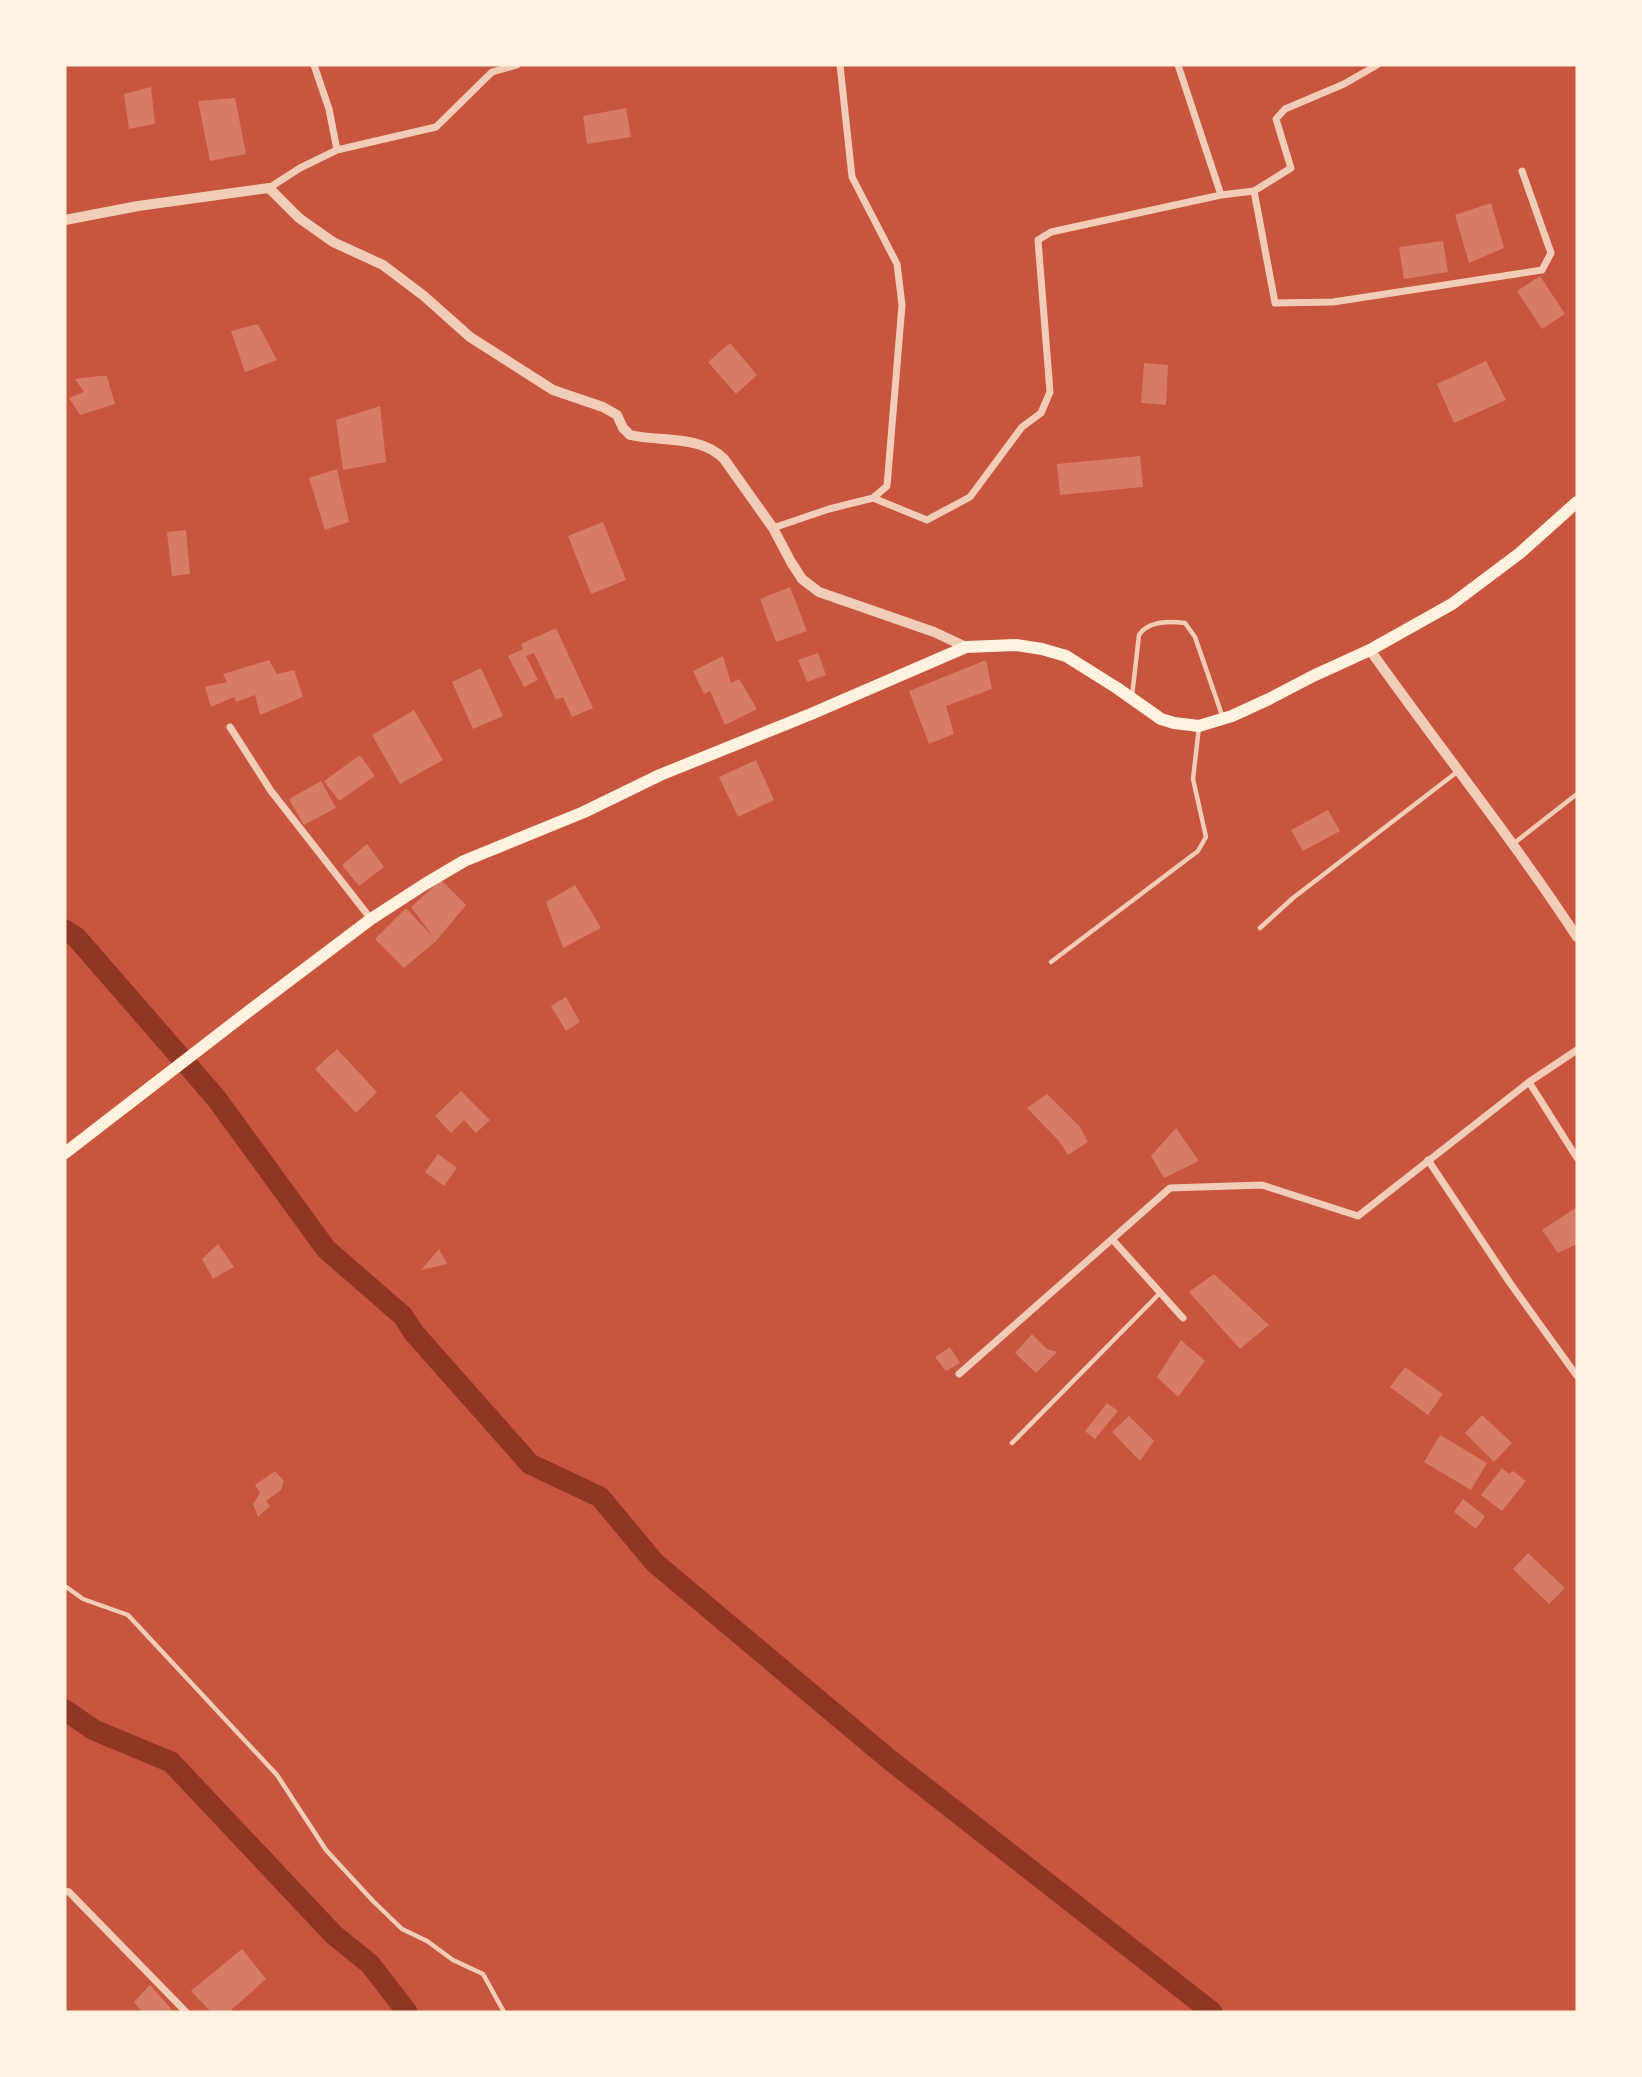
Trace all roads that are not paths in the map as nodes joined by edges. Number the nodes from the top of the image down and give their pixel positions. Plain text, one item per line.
1 (314, 65) edge
2 (517, 65) edge
3 (840, 65) edge
4 (1178, 65) edge
5 (1377, 65) edge
6 (337, 150) junction
7 (1522, 172) dead end
8 (269, 188) junction
9 (1254, 191) junction
10 (1221, 195) junction
11 (65, 219) edge
12 (873, 498) junction
13 (1577, 502) edge
14 (774, 528) junction
15 (966, 646) junction
16 (1370, 650) junction
17 (1132, 699) junction
18 (1223, 719) junction
19 (1199, 726) junction
20 (230, 727) dead end
21 (1458, 772) junction
22 (1577, 794) edge
23 (1513, 844) junction
24 (371, 919) junction
25 (1260, 928) dead end
26 (1577, 937) edge
27 (1051, 962) dead end
28 (1577, 1050) edge
29 (1529, 1082) junction
30 (65, 1153) edge
31 (1577, 1158) edge
32 (1428, 1160) junction
33 (1112, 1238) junction
34 (1160, 1292) junction
35 (1183, 1318) dead end
36 (959, 1374) dead end
37 (1577, 1376) edge
38 (1012, 1443) dead end
39 (65, 1586) edge
40 (65, 1891) edge
41 (186, 2012) edge
42 (504, 2012) edge

1 - 6 street
2 - 6 street
3 - 12 street
4 - 10 street
5 - 9 street
6 - 8 street
7 - 9 street
8 - 11 street
8 - 14 street
9 - 10 street
10 - 12 street
12 - 14 street
13 - 16 main road
14 - 15 street
15 - 17 main road
15 - 24 main road
16 - 18 main road
16 - 21 street
17 - 18 lane
17 - 19 main road
18 - 19 main road
19 - 27 lane
20 - 24 street
21 - 23 street
21 - 25 lane
22 - 23 lane
23 - 26 street
24 - 30 main road
28 - 29 street
29 - 31 street
29 - 32 street
32 - 33 street
32 - 37 street
33 - 34 street
33 - 36 street
34 - 35 street
34 - 38 lane
39 - 42 lane
40 - 41 street

